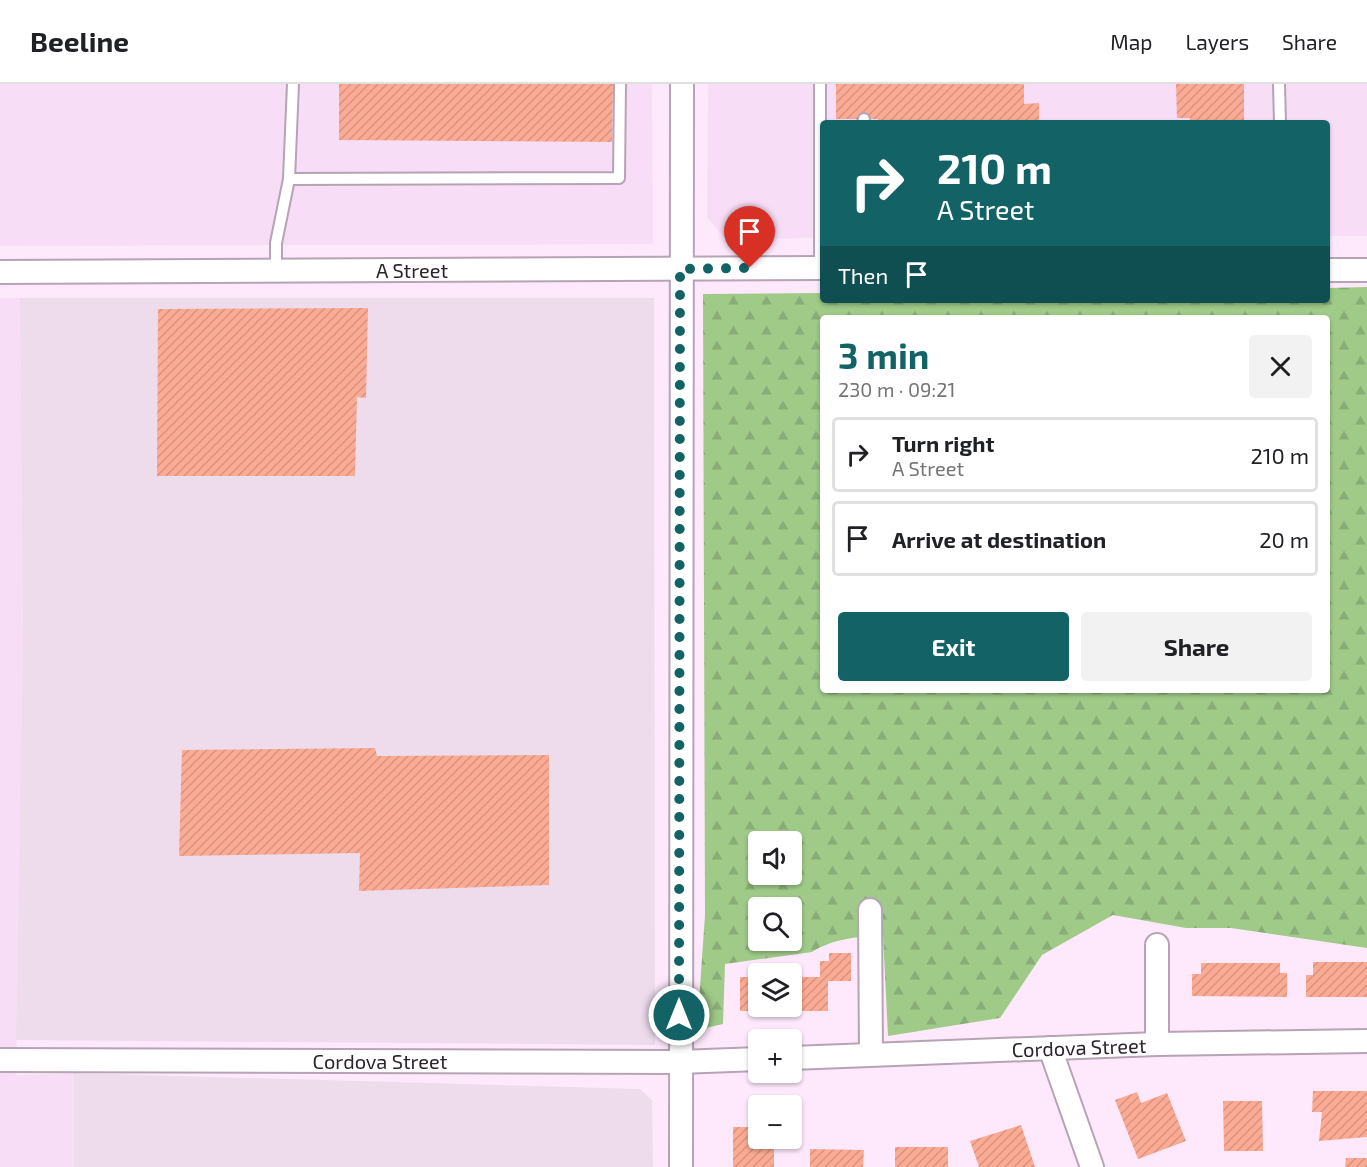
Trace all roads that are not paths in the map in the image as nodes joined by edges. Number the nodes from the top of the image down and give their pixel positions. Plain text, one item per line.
1 (292, 84) edge
2 (620, 84) edge
3 (682, 84) edge
4 (820, 84) edge
5 (1280, 84) edge
6 (821, 120) edge
7 (1280, 120) edge
8 (289, 179) junction
9 (820, 268) edge
10 (680, 269) junction
11 (1330, 270) edge
12 (1367, 270) edge
13 (276, 271) junction
14 (0, 272) edge
15 (870, 910) dead end
16 (1157, 945) dead end
17 (1367, 1041) edge
18 (1157, 1044) junction
19 (1050, 1048) junction
20 (871, 1054) junction
21 (802, 1057) edge
22 (748, 1059) edge
23 (0, 1060) edge
24 (679, 1062) junction
25 (681, 1167) edge
26 (1092, 1167) edge

1 - 8 lane
2 - 8 lane
3 - 10 street
4 - 6 lane
5 - 7 lane
8 - 13 lane
9 - 10 street, A Street
10 - 13 street, A Street
10 - 24 street
11 - 12 street
13 - 14 street, A Street
15 - 20 street
16 - 18 street
17 - 18 street, Cordova Street
18 - 19 street, Cordova Street
19 - 20 street, Cordova Street
19 - 26 street
20 - 21 street, Cordova Street
22 - 24 street, Cordova Street
23 - 24 street, Cordova Street
24 - 25 street

